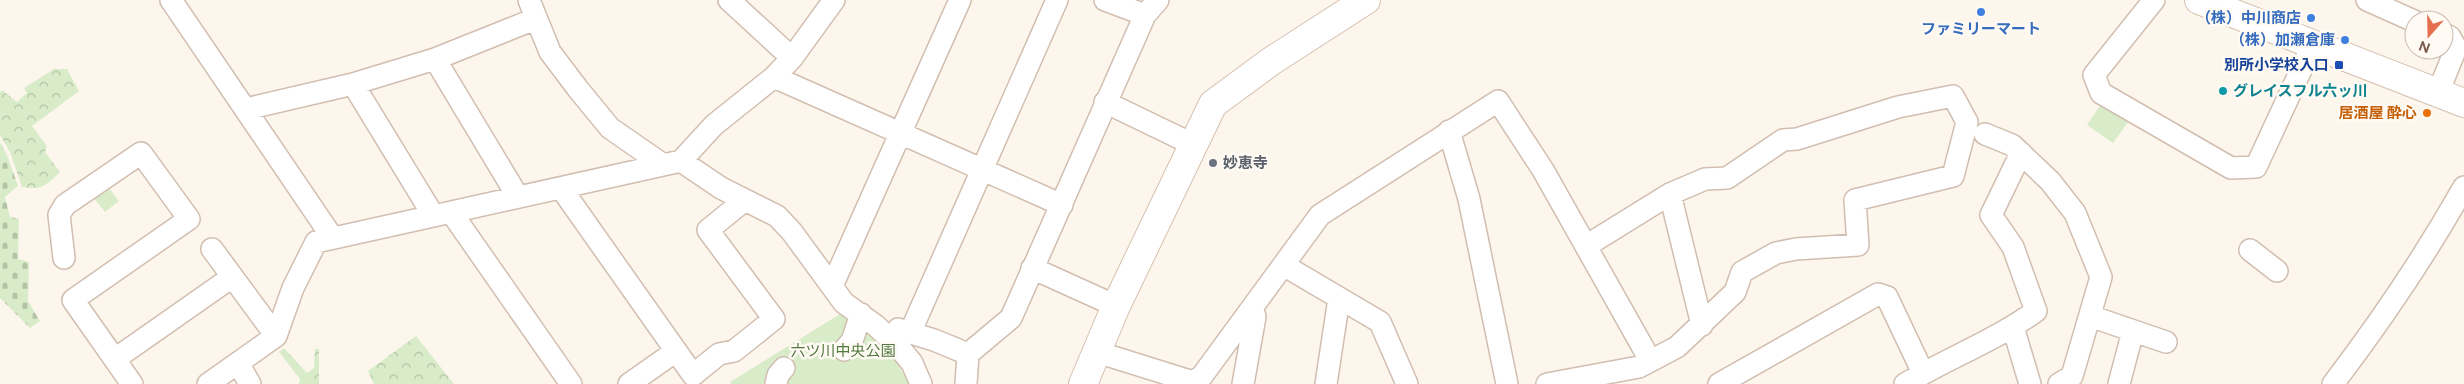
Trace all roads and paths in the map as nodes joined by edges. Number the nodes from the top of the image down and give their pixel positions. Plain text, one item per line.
1 (171, 0) edge
2 (729, 0) edge
3 (834, 0) edge
4 (960, 0) edge
5 (1057, 0) edge
6 (1106, 0) edge
7 (1366, 0) edge
8 (2154, 0) edge
9 (2199, 0) edge
10 (2367, 0) edge
11 (1152, 8) edge
12 (532, 10) edge
13 (2404, 17) edge
14 (2313, 44) junction
15 (792, 58) junction
16 (436, 59) junction
17 (2451, 60) edge
18 (774, 77) junction
19 (353, 84) junction
20 (2438, 93) junction
21 (1105, 102) junction
22 (2464, 102) edge
23 (246, 109) junction
24 (1449, 131) junction
25 (900, 133) junction
26 (1985, 134) dead end
27 (1192, 144) junction
28 (2021, 153) junction
29 (671, 163) junction
30 (981, 169) junction
31 (561, 188) junction
32 (2464, 188) edge
33 (1670, 194) junction
34 (518, 196) junction
35 (745, 200) junction
36 (1062, 205) junction
37 (442, 214) junction
38 (332, 237) junction
39 (1586, 246) junction
40 (212, 249) dead end
41 (2250, 250) dead end
42 (64, 258) dead end
43 (1285, 266) junction
44 (1032, 268) junction
45 (2277, 270) dead end
46 (232, 277) junction
47 (832, 286) junction
48 (1339, 298) junction
49 (1116, 306) junction
50 (1253, 308) junction
51 (2090, 316) junction
52 (868, 319) junction
53 (1702, 325) junction
54 (2013, 327) junction
55 (2134, 331) junction
56 (910, 333) junction
57 (276, 336) junction
58 (2166, 342) dead end
59 (844, 350) dead end
60 (676, 351) junction
61 (1097, 352) junction
62 (968, 354) junction
63 (115, 359) junction
64 (1650, 360) junction
65 (238, 363) junction
66 (1923, 373) junction
67 (1193, 383) edge
68 (132, 384) edge
69 (208, 384) edge
70 (250, 384) edge
71 (571, 384) edge
72 (629, 384) edge
73 (921, 384) edge
74 (966, 384) edge
75 (1083, 384) edge
76 (1243, 384) edge
77 (1326, 384) edge
78 (1407, 384) edge
79 (1507, 384) edge
80 (1547, 384) edge
81 (1719, 384) edge
82 (1905, 384) edge
83 (2030, 384) edge
84 (2059, 384) edge
85 (2120, 384) edge
86 (2334, 384) edge

1 - 23 street
2 - 15 street
3 - 15 street
4 - 25 street
5 - 30 street
6 - 11 street
7 - 27 street
8 - 14 street
9 - 14 street
10 - 13 street
11 - 21 street
12 - 16 street
12 - 29 street
14 - 20 street
15 - 18 street
16 - 19 street
16 - 34 street
17 - 20 street
18 - 25 street
18 - 29 street
19 - 23 street
19 - 37 street
20 - 22 street
21 - 27 street
21 - 36 street
23 - 38 street
24 - 39 street
24 - 43 street
24 - 79 street
25 - 30 street
25 - 47 street
26 - 28 street
27 - 49 street
28 - 51 street
28 - 54 street
29 - 31 street
29 - 35 street
30 - 36 street
30 - 56 street
31 - 34 street
31 - 60 street
32 - 86 street
33 - 39 street
33 - 53 street
33 - 53 street
34 - 37 street
35 - 47 street
35 - 60 street
36 - 44 street
37 - 38 street
37 - 71 street
38 - 57 street
39 - 64 street
40 - 46 street
41 - 45 street
42 - 63 street
43 - 48 street
43 - 50 street
44 - 49 street
44 - 62 street
46 - 57 street
46 - 63 street
47 - 52 street
48 - 77 street
48 - 78 street
49 - 61 street
50 - 67 street
50 - 76 street
51 - 55 street
51 - 84 street
52 - 56 street
52 - 59 street
52 - 73 street
53 - 64 street
54 - 66 street
54 - 83 street
55 - 58 street
55 - 85 street
56 - 62 street
57 - 65 street
60 - 72 street
61 - 67 street
61 - 75 street
62 - 74 street
63 - 68 street
64 - 80 street
65 - 69 street
65 - 70 street
66 - 81 street
66 - 82 street

